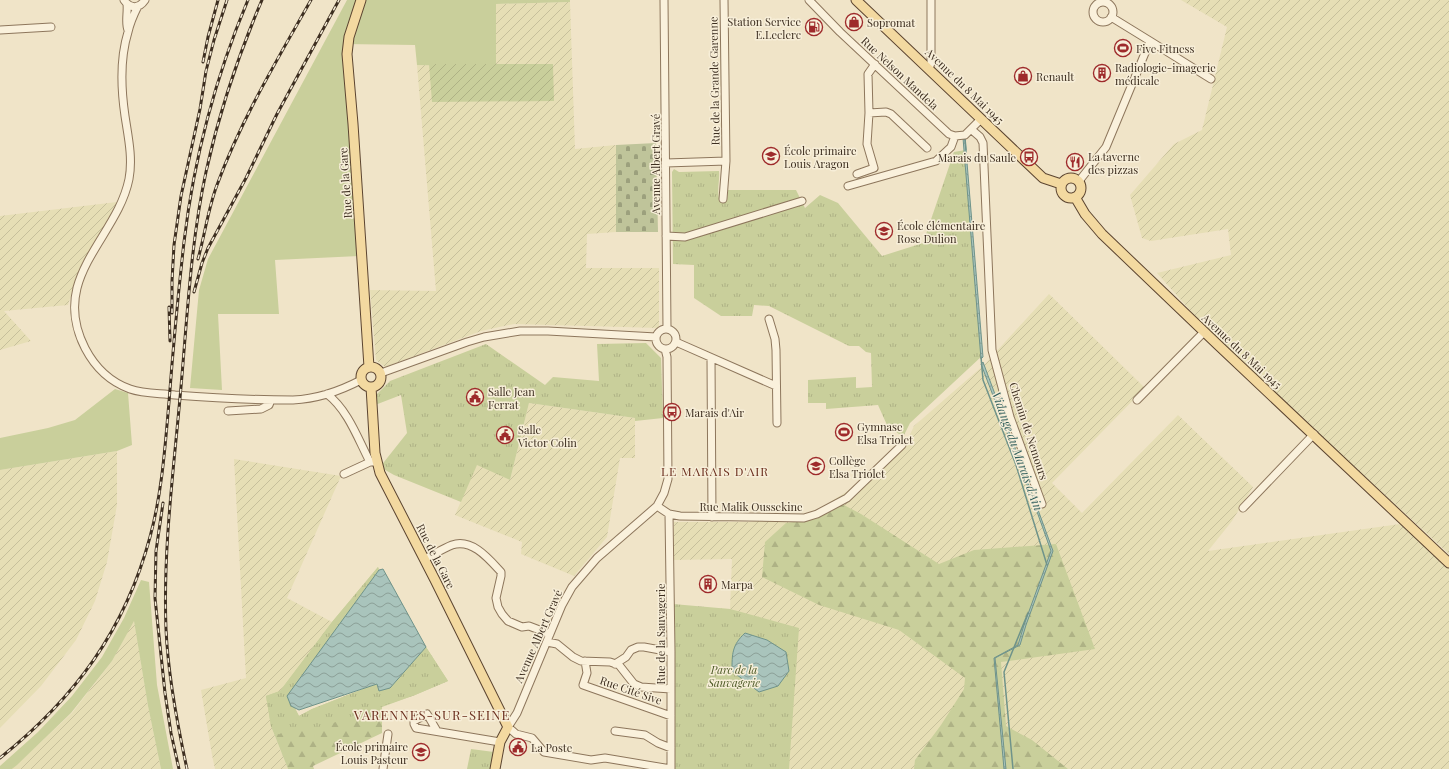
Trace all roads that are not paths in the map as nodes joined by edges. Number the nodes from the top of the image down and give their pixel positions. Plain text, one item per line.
1 (145, 0) edge
2 (361, 0) edge
3 (664, 0) edge
4 (724, 0) edge
5 (809, 0) edge
6 (856, 0) edge
7 (931, 0) edge
8 (125, 2) edge
9 (138, 6) junction
10 (1111, 17) dead end
11 (51, 27) dead end
12 (0, 30) edge
13 (128, 30) junction
14 (1150, 41) junction
15 (875, 64) junction
16 (929, 69) junction
17 (1211, 79) dead end
18 (868, 113) junction
19 (981, 119) junction
20 (972, 130) junction
21 (955, 136) junction
22 (927, 148) dead end
23 (726, 161) junction
24 (666, 163) junction
25 (857, 174) dead end
26 (1079, 181) junction
27 (1061, 184) junction
28 (848, 186) dead end
29 (1075, 197) junction
30 (723, 199) dead end
31 (802, 201) dead end
32 (666, 236) junction
33 (769, 319) dead end
34 (667, 328) junction
35 (1204, 332) junction
36 (656, 338) junction
37 (676, 342) junction
38 (665, 349) junction
39 (711, 358) junction
40 (369, 367) junction
41 (381, 373) junction
42 (361, 380) junction
43 (776, 386) junction
44 (371, 387) junction
45 (328, 394) junction
46 (271, 400) junction
47 (1137, 400) dead end
48 (228, 411) dead end
49 (777, 422) dead end
50 (1314, 434) junction
51 (902, 445) dead end
52 (373, 462) junction
53 (344, 474) dead end
54 (1042, 504) dead end
55 (656, 506) junction
56 (1243, 508) dead end
57 (670, 514) junction
58 (712, 517) junction
59 (424, 560) junction
60 (1449, 563) edge
61 (550, 634) junction
62 (547, 642) junction
63 (672, 652) junction
64 (585, 661) junction
65 (615, 664) junction
66 (671, 689) junction
67 (671, 716) junction
68 (508, 727) junction
69 (615, 731) dead end
70 (437, 732) dead end
71 (388, 734) dead end
72 (500, 742) junction
73 (671, 748) junction
74 (382, 769) edge
75 (495, 769) edge
76 (671, 769) edge

1 - 9 street
2 - 40 main road, Rue de la Gare
3 - 24 street, Avenue Albert Gravé
4 - 23 street, Rue de la Grande Garenne
5 - 15 street, Rue Nelson Mandela
6 - 16 main road, Avenue du 8 Mai 1945
7 - 16 street
8 - 9 street
8 - 13 street
9 - 13 street
10 - 14 street
11 - 12 street
13 - 46 street
14 - 17 street
14 - 26 street
15 - 18 street
15 - 21 street, Rue Nelson Mandela
16 - 19 main road, Avenue du 8 Mai 1945
18 - 22 street
18 - 25 street
19 - 20 street
19 - 27 main road, Avenue du 8 Mai 1945
20 - 21 street
20 - 54 street, Chemin de Nemours
21 - 28 street
23 - 24 street, Rue de la Grande Garenne
23 - 30 street, Rue de la Grande Garenne
24 - 32 street, Avenue Albert Gravé
26 - 27 main road
26 - 29 main road
27 - 29 main road
29 - 35 main road, Avenue du 8 Mai 1945
31 - 32 street
32 - 34 street, Avenue Albert Gravé
33 - 43 street
34 - 36 street
34 - 37 street
35 - 47 street
35 - 50 main road, Avenue du 8 Mai 1945
36 - 38 street
36 - 41 street
37 - 38 street
37 - 39 street
38 - 55 street, Avenue Albert Gravé
39 - 43 street
39 - 58 street
40 - 41 main road
40 - 42 main road
41 - 44 main road
42 - 44 main road
42 - 45 street
43 - 49 street
44 - 52 main road, Rue de la Gare
45 - 46 street
45 - 52 street
46 - 48 street
50 - 56 street
50 - 60 main road, Avenue du 8 Mai 1945
51 - 58 street, Rue Malik Oussekine
52 - 53 street
52 - 59 main road, Rue de la Gare
55 - 57 street
55 - 61 street, Avenue Albert Gravé
57 - 58 street, Rue Malik Oussekine
57 - 63 street, Rue de la Sauvagerie
59 - 61 street
59 - 68 main road, Rue de la Gare
61 - 62 street, Avenue Albert Gravé
62 - 64 street, Rue Cité Sive
62 - 68 street, Avenue Albert Gravé
63 - 65 street, Rue Cité Sive
63 - 66 street, Rue de la Sauvagerie
64 - 65 street, Rue Cité Sive
64 - 67 street, Rue Cité Sive
65 - 66 street, Rue Cité Sive
66 - 67 street, Rue de la Sauvagerie
67 - 73 street, Rue de la Sauvagerie
68 - 72 main road
68 - 76 street
69 - 73 street
70 - 72 street
71 - 74 street
72 - 75 main road
73 - 76 street, Rue de la Sauvagerie

